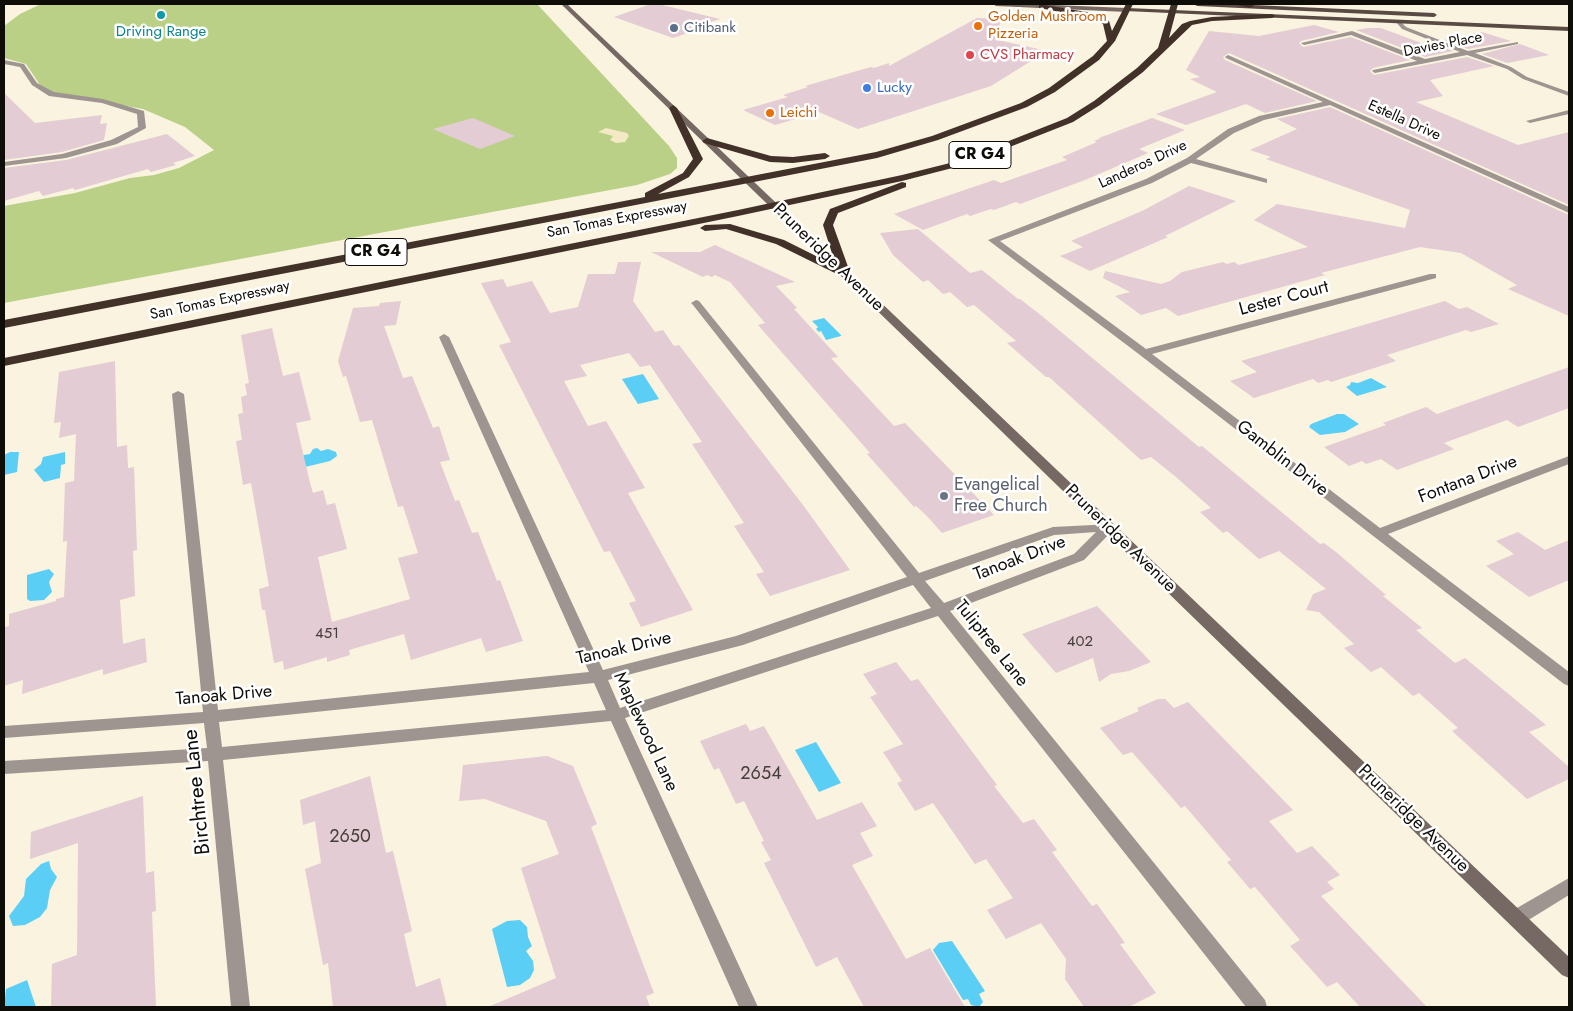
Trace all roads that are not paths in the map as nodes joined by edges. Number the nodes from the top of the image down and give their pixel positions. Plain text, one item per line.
1 (564, 4) edge
2 (996, 4) edge
3 (1197, 4) edge
4 (1237, 4) edge
5 (1042, 6) junction
6 (1250, 6) junction
7 (1128, 7) edge
8 (1173, 8) edge
9 (1443, 15) dead end
10 (1272, 16) junction
11 (1399, 22) junction
12 (1569, 30) edge
13 (1111, 41) junction
14 (1304, 42) dead end
15 (1516, 43) dead end
16 (1162, 48) junction
17 (1468, 52) junction
18 (1228, 57) dead end
19 (1424, 61) junction
20 (4, 62) edge
21 (1375, 71) dead end
22 (1569, 94) edge
23 (1330, 103) junction
24 (672, 108) junction
25 (1569, 112) edge
26 (1530, 122) dead end
27 (934, 138) junction
28 (707, 141) junction
29 (1190, 160) junction
30 (961, 163) junction
31 (4, 164) edge
32 (748, 181) junction
33 (1264, 181) dead end
34 (635, 202) junction
35 (773, 205) junction
36 (1569, 210) edge
37 (609, 238) junction
38 (993, 240) joint
39 (845, 275) junction
40 (1433, 276) dead end
41 (696, 304) dead end
42 (4, 324) edge
43 (444, 337) dead end
44 (1144, 353) junction
45 (4, 362) edge
46 (178, 394) dead end
47 (1569, 460) edge
48 (1108, 527) junction
49 (1379, 533) junction
50 (916, 580) junction
51 (940, 610) junction
52 (599, 678) junction
53 (1569, 680) edge
54 (616, 715) junction
55 (211, 717) junction
56 (4, 732) edge
57 (215, 754) junction
58 (4, 768) edge
59 (1569, 886) edge
60 (1516, 918) junction
61 (1569, 969) edge
62 (241, 1007) edge
63 (749, 1007) edge
64 (1258, 1007) edge

1 - 24 main road, Pruneridge Avenue
2 - 5 main road
3 - 6 main road
4 - 6 highway
5 - 7 main road
5 - 13 highway
6 - 9 main road
7 - 8 main road
7 - 13 highway, San Tomas Expressway / CR G4
8 - 10 main road
8 - 16 highway, San Tomas Expressway / CR G4
10 - 11 main road
10 - 16 highway
11 - 12 main road
11 - 17 street
13 - 27 highway, San Tomas Expressway / CR G4
14 - 19 street
15 - 17 street, Davies Place
16 - 30 highway, San Tomas Expressway / CR G4
17 - 19 street, Davies Place
17 - 22 street
18 - 23 street, Estella Drive
19 - 21 street, Davies Place
20 - 31 street
23 - 29 street, Landeros Drive
23 - 36 street, Estella Drive
24 - 28 main road, Pruneridge Avenue
24 - 34 highway
25 - 26 street
27 - 28 highway
27 - 32 highway, San Tomas Expressway / CR G4
28 - 32 main road, Pruneridge Avenue
29 - 33 street
29 - 38 street, Landeros Drive
30 - 35 highway, San Tomas Expressway / CR G4
30 - 39 highway
32 - 34 highway, San Tomas Expressway / CR G4
32 - 35 main road, Pruneridge Avenue
34 - 42 highway, San Tomas Expressway / CR G4
35 - 37 highway, San Tomas Expressway / CR G4
35 - 39 main road, Pruneridge Avenue
37 - 39 highway
37 - 45 highway, San Tomas Expressway / CR G4
38 - 44 street, Gamblin Drive
39 - 48 main road, Pruneridge Avenue
40 - 44 street, Lester Court
41 - 50 street, Tuliptree Lane
43 - 52 street, Maplewood Lane
44 - 49 street, Gamblin Drive
46 - 55 street, Birchtree Lane
47 - 49 street, Fontana Drive
48 - 50 street, Tanoak Drive
48 - 51 street, Tanoak Drive
48 - 60 main road, Pruneridge Avenue
49 - 53 street, Gamblin Drive
50 - 51 street, Tuliptree Lane
50 - 52 street, Tanoak Drive
51 - 54 street, Tanoak Drive
51 - 64 street, Tuliptree Lane
52 - 54 street, Maplewood Lane
52 - 55 street, Tanoak Drive
54 - 57 street, Tanoak Drive
54 - 63 street, Maplewood Lane
55 - 56 street, Tanoak Drive
55 - 57 street, Birchtree Lane
57 - 58 street, Tanoak Drive
57 - 62 street, Birchtree Lane
59 - 60 street
60 - 61 main road, Pruneridge Avenue

